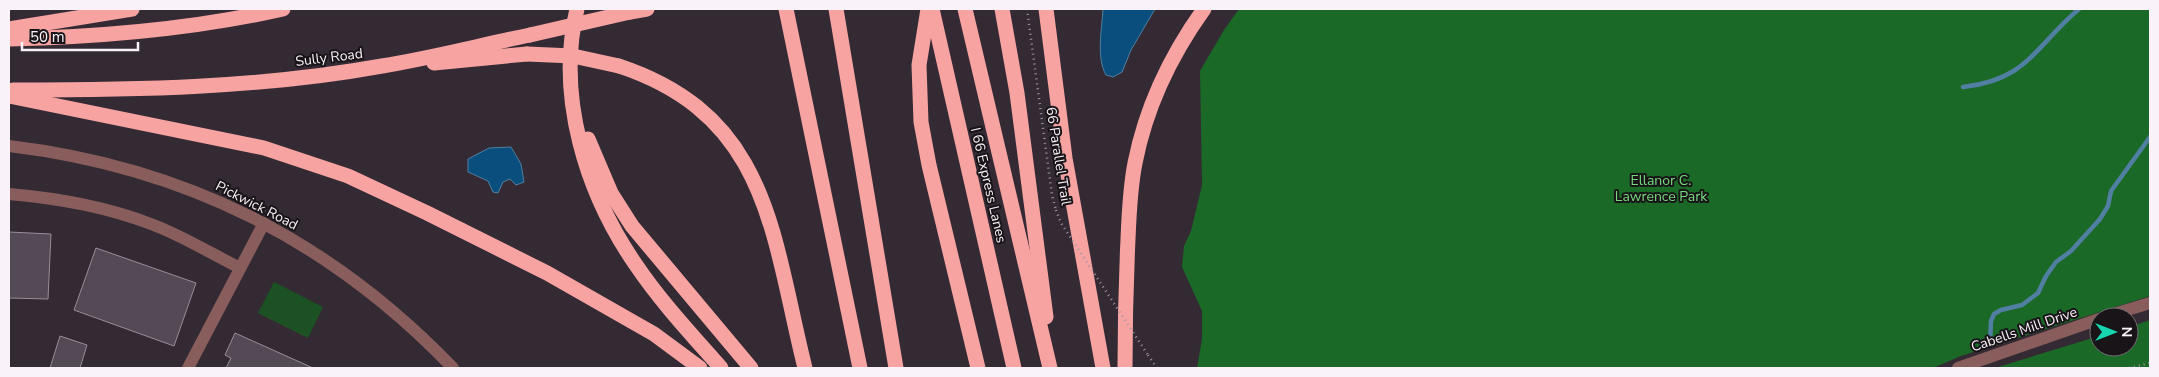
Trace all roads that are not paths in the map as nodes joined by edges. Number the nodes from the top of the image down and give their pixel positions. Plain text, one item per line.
1 (132, 9) edge
2 (283, 9) edge
3 (577, 9) edge
4 (647, 9) edge
5 (786, 9) edge
6 (836, 9) edge
7 (930, 9) edge
8 (965, 9) edge
9 (1002, 9) edge
10 (1046, 9) edge
11 (1204, 9) edge
12 (9, 28) edge
13 (9, 39) edge
14 (571, 62) junction
15 (382, 66) junction
16 (9, 90) edge
17 (9, 96) edge
18 (9, 146) edge
19 (9, 194) edge
20 (264, 223) junction
21 (240, 268) junction
22 (2150, 303) edge
23 (2137, 307) edge
24 (2089, 322) edge
25 (1014, 367) edge
26 (188, 368) edge
27 (453, 368) edge
28 (700, 368) edge
29 (721, 368) edge
30 (752, 368) edge
31 (805, 368) edge
32 (860, 368) edge
33 (896, 368) edge
34 (978, 368) edge
35 (1051, 368) edge
36 (1103, 368) edge
37 (1125, 368) edge
38 (1958, 368) edge

1 - 12 highway
2 - 13 highway
3 - 14 highway
4 - 15 highway, Sully Road, bridge
5 - 32 highway
6 - 33 highway
7 - 25 highway, I 66 Express Lanes
7 - 34 highway
8 - 35 highway
9 - 35 highway
10 - 36 highway
11 - 37 highway
14 - 29 highway
14 - 30 highway
15 - 16 highway, Sully Road
15 - 31 highway, bridge
17 - 28 highway
18 - 20 street, Pickwick Road
19 - 21 street
20 - 21 street
20 - 27 street, Pickwick Road
21 - 26 street
22 - 23 street
24 - 38 street, Cabells Mill Drive

